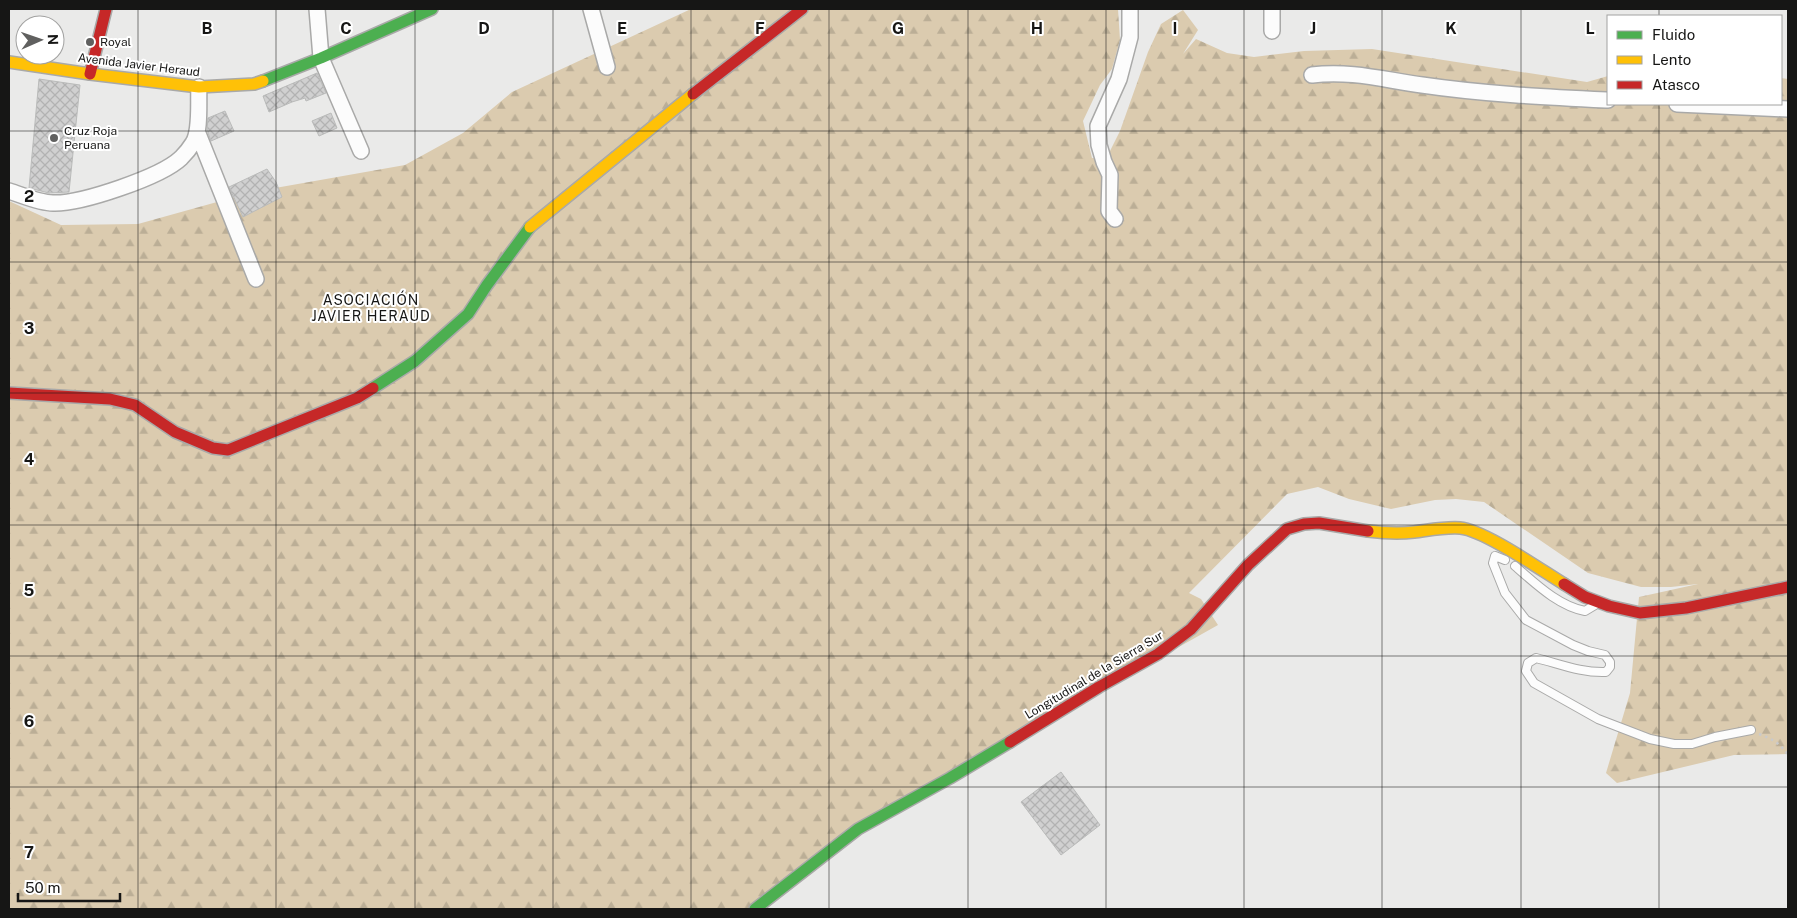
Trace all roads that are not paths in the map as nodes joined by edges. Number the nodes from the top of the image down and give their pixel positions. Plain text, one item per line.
1 (106, 9) edge
2 (317, 9) edge
3 (432, 9) edge
4 (591, 9) edge
5 (802, 9) edge
6 (1130, 9) edge
7 (1272, 9) edge
8 (1272, 31) dead end
9 (321, 58) junction
10 (9, 62) edge
11 (607, 67) dead end
12 (90, 74) junction
13 (1312, 75) dead end
14 (199, 87) junction
15 (1607, 100) edge
16 (1699, 105) edge
17 (1788, 109) edge
18 (197, 130) junction
19 (361, 151) dead end
20 (9, 191) edge
21 (1115, 219) dead end
22 (256, 278) dead end
23 (9, 393) edge
24 (1788, 587) edge
25 (1599, 602) junction
26 (1751, 730) road end
27 (755, 909) edge

1 - 12 main road
2 - 9 street
3 - 9 main road, Avenida Javier Heraud
4 - 11 street
5 - 23 main road
6 - 21 street
7 - 8 street
9 - 14 main road, Avenida Javier Heraud
9 - 19 street
10 - 12 main road, Avenida Javier Heraud
12 - 14 main road, Avenida Javier Heraud
13 - 15 street
14 - 18 street
16 - 17 street
18 - 20 street
18 - 22 street
24 - 25 main road, Longitudinal de la Sierra Sur
25 - 26 lane
25 - 27 main road, Longitudinal de la Sierra Sur

